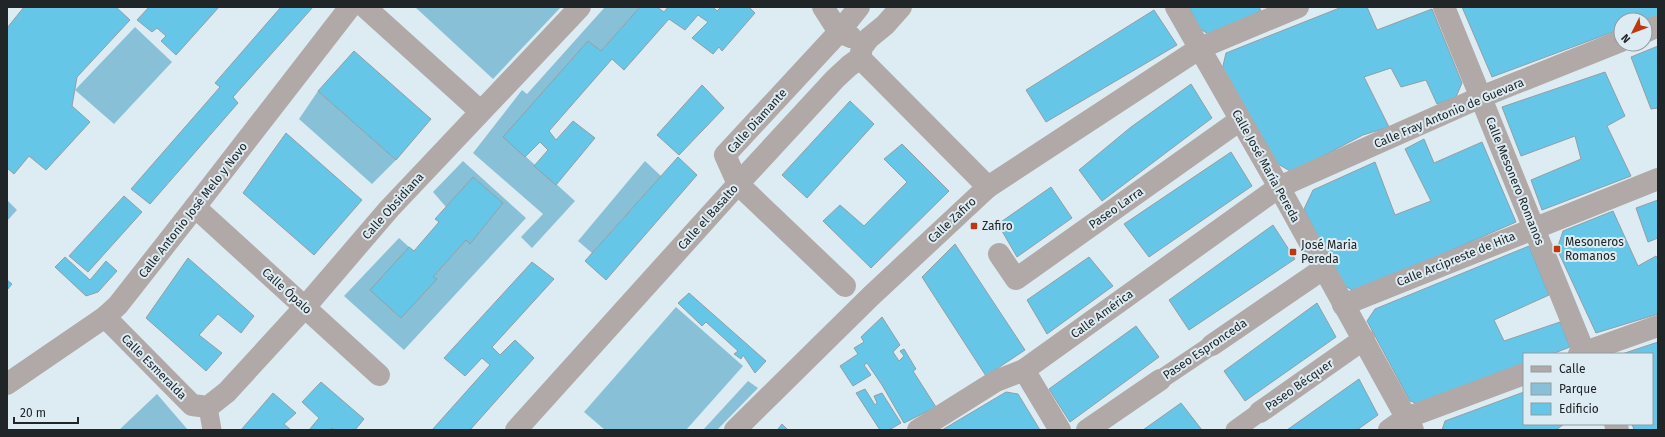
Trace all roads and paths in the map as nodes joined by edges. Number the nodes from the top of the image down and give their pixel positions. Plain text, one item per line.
1 (350, 7) edge
2 (365, 7) edge
3 (580, 7) edge
4 (823, 7) edge
5 (859, 7) edge
6 (901, 7) edge
7 (1176, 7) edge
8 (1298, 7) edge
9 (1444, 7) edge
10 (878, 23) edge
11 (839, 32) junction
12 (1613, 44) edge
13 (1200, 48) junction
14 (860, 58) junction
15 (1481, 97) junction
16 (480, 111) junction
17 (1240, 120) junction
18 (1658, 179) edge
19 (738, 184) junction
20 (988, 187) junction
21 (1279, 187) junction
22 (195, 207) junction
23 (1533, 228) junction
24 (999, 254) dead end
25 (1323, 269) junction
26 (845, 286) dead end
27 (1343, 305) junction
28 (305, 307) junction
29 (105, 317) junction
30 (1658, 326) edge
31 (1364, 339) junction
32 (1212, 345) joint
33 (1583, 353) edge
34 (1024, 370) junction
35 (1523, 374) edge
36 (379, 375) dead end
37 (1160, 380) joint
38 (7, 384) edge
39 (208, 407) junction
40 (1260, 412) joint
41 (1403, 426) edge
42 (212, 430) edge
43 (516, 430) edge
44 (735, 430) edge
45 (918, 430) edge
46 (1060, 430) edge
47 (1087, 430) edge
48 (1235, 430) edge

1 - 22 street, Calle Antonio José Melo y Novo
2 - 16 street
3 - 16 street, Calle Obsidiana
4 - 11 street
5 - 11 street, Calle Diamante
6 - 10 street, Calle el Basalto
7 - 13 street, Calle José María Pereda
8 - 13 street, Calle Zafiro
9 - 15 street, Calle Mesonero Romanos
10 - 11 street
10 - 14 street, Calle el Basalto
11 - 19 street, Calle Diamante
12 - 15 street, Calle Fray Antonio de Guevara
13 - 17 street, Calle José María Pereda
13 - 20 street, Calle Zafiro
14 - 19 street, Calle el Basalto
14 - 20 street
15 - 21 street, Calle Fray Antonio de Guevara
15 - 23 street, Calle Mesonero Romanos
16 - 28 street, Calle Obsidiana
17 - 21 street, Calle José María Pereda
17 - 24 street, Paseo Larra
18 - 23 street, Calle Arcipreste de Hita
19 - 26 street, Calle Diamante
19 - 43 street, Calle el Basalto
20 - 44 street, Calle Zafiro
21 - 25 street, Calle José María Pereda
21 - 34 street, Calle América
22 - 28 street, Calle Ópalo
22 - 29 street, Calle Antonio José Melo y Novo
23 - 27 street, Calle Arcipreste de Hita
23 - 33 street, Calle Mesonero Romanos
25 - 27 street, Calle José María Pereda
25 - 32 street, Paseo Espronceda
27 - 31 street, Calle José María Pereda
28 - 36 street, Calle Ópalo
28 - 39 street, Calle Obsidiana
29 - 38 street, Calle Antonio José Melo y Novo
29 - 39 street, Calle Esmeralda
30 - 33 street
31 - 40 street, Paseo Bécquer
31 - 41 street, Calle José María Pereda
32 - 37 street, Paseo Espronceda
34 - 45 street, Calle América
34 - 46 street
35 - 41 street
37 - 47 street, Paseo Espronceda
39 - 42 street
40 - 48 street, Paseo Bécquer

